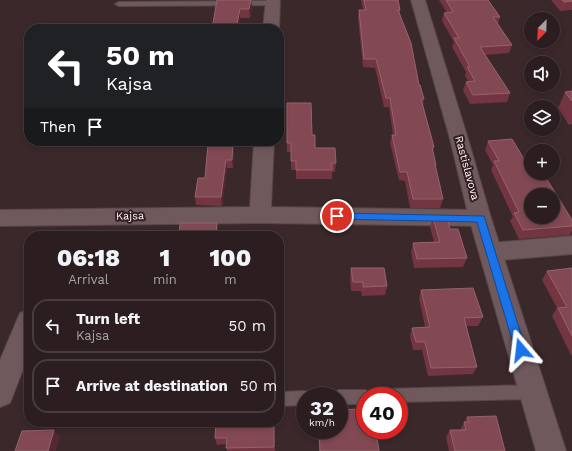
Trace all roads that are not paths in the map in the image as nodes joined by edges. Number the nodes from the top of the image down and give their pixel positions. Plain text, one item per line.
1 (418, 0) edge
2 (273, 1) edge
3 (119, 4) dead end
4 (271, 24) edge
5 (264, 146) edge
6 (260, 214) junction
7 (0, 218) edge
8 (480, 218) junction
9 (572, 245) edge
10 (491, 252) junction
11 (24, 334) edge
12 (534, 392) junction
13 (0, 394) edge
14 (408, 395) edge
15 (296, 398) edge
16 (284, 399) edge
17 (551, 451) edge

1 - 8 street, Rastislavova
2 - 3 lane
2 - 4 street
5 - 6 street
6 - 7 street, Kajsa
6 - 8 street, Kajsa
8 - 10 street, Rastislavova
9 - 10 street
10 - 12 street, Rastislavova
11 - 13 street
12 - 14 lane
12 - 17 street, Rastislavova
15 - 16 lane

